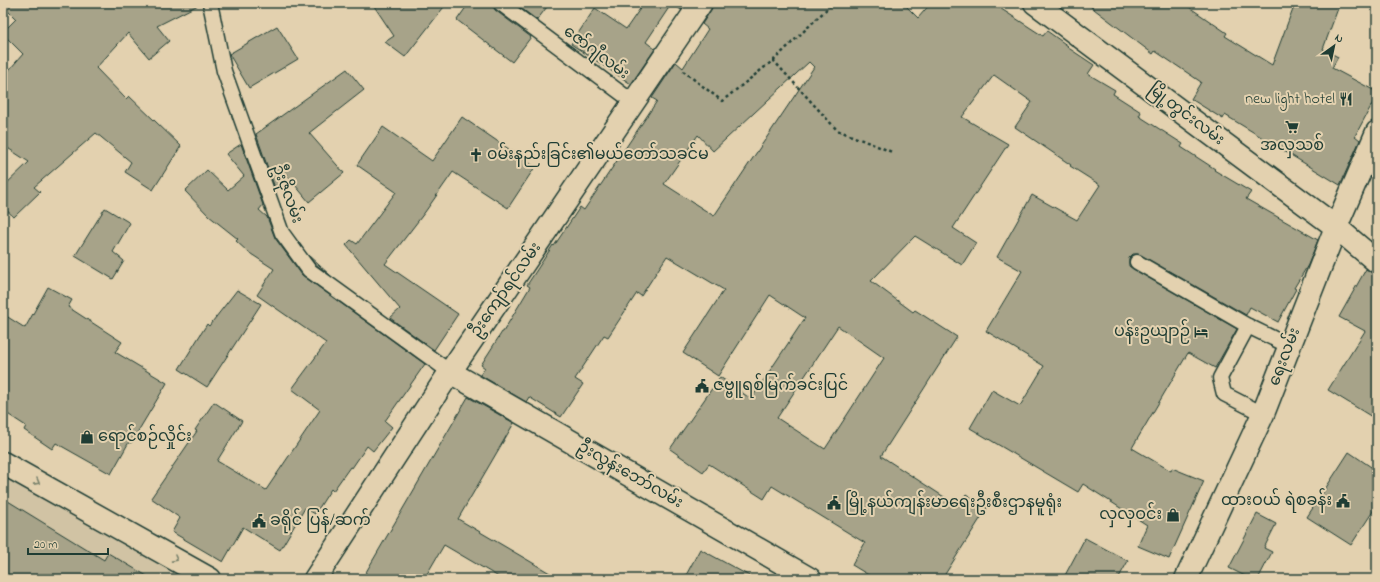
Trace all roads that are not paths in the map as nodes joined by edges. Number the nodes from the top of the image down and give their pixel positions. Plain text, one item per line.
1 (210, 3) edge
2 (500, 3) edge
3 (701, 3) edge
4 (1035, 3) edge
5 (633, 102) junction
6 (1377, 132) edge
7 (1336, 227) junction
8 (1137, 262) dead end
9 (1377, 262) edge
10 (1248, 326) junction
11 (1289, 346) junction
12 (450, 372) junction
13 (1263, 414) junction
14 (3, 463) edge
15 (1191, 576) edge
16 (210, 579) edge
17 (315, 579) edge
18 (810, 579) edge

1 - 12 lane, ဦးဇိုလမ်း
2 - 5 lane, ဇော်ဂျီလမ်း
3 - 5 street, ဦးကျော်ရင်လမ်း
4 - 7 street, မြို့တွင်းလမ်း
5 - 12 street, ဦးကျော်ရင်လမ်း
6 - 7 street, ရေးလမ်း
7 - 9 street, မြို့တွင်းလမ်း
7 - 11 street, ရေးလမ်း
8 - 10 lane
10 - 11 lane
10 - 13 lane
11 - 13 street, ရေးလမ်း
12 - 17 street, ဦးကျော်ရင်လမ်း
12 - 18 street, ဦးလွန်းဘော်လမ်း
13 - 15 street, ရေးလမ်း
14 -> 16 street

